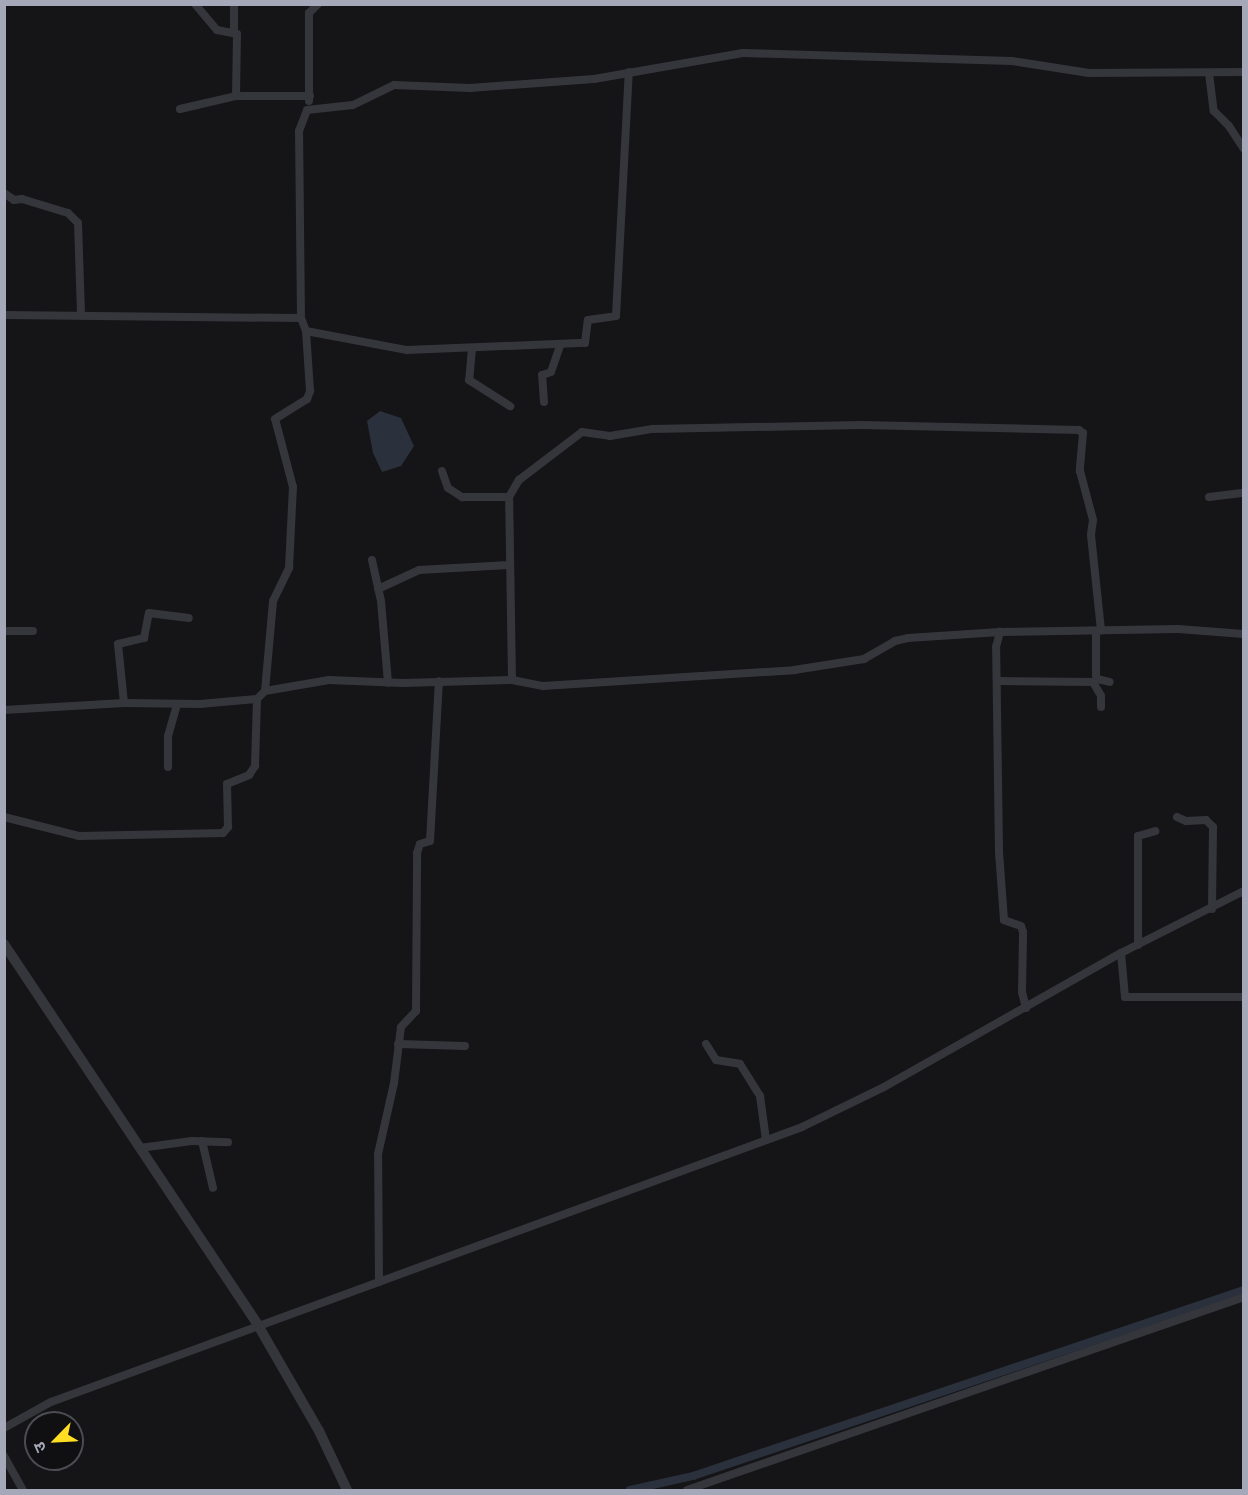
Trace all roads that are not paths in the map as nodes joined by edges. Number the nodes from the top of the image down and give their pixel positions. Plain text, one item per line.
1 (195, 4) edge
2 (234, 4) edge
3 (318, 4) edge
4 (234, 32) junction
5 (629, 72) junction
6 (1209, 72) junction
7 (1244, 72) edge
8 (236, 96) junction
9 (310, 96) junction
10 (180, 109) dead end
11 (307, 110) junction
12 (1244, 149) edge
13 (4, 194) edge
14 (4, 315) edge
15 (81, 315) junction
16 (301, 318) junction
17 (306, 331) junction
18 (560, 346) junction
19 (472, 348) junction
20 (544, 402) dead end
21 (510, 406) dead end
22 (442, 471) dead end
23 (1244, 493) edge
24 (509, 497) junction
25 (1209, 497) dead end
26 (372, 560) dead end
27 (509, 565) junction
28 (378, 589) junction
29 (189, 618) dead end
30 (1098, 631) junction
31 (4, 632) edge
32 (33, 632) dead end
33 (1000, 632) junction
34 (1244, 634) edge
35 (512, 680) junction
36 (439, 681) junction
37 (998, 681) junction
38 (1110, 682) dead end
39 (388, 683) junction
40 (265, 691) junction
41 (257, 699) junction
42 (124, 703) junction
43 (177, 704) junction
44 (1101, 708) dead end
45 (4, 710) edge
46 (168, 766) dead end
47 (4, 817) edge
48 (1177, 817) dead end
49 (1155, 831) dead end
50 (1244, 891) edge
51 (1212, 909) junction
52 (4, 944) edge
53 (1138, 945) junction
54 (1121, 953) junction
55 (1244, 997) edge
56 (1026, 1008) junction
57 (398, 1044) junction
58 (706, 1044) dead end
59 (465, 1046) dead end
60 (766, 1140) junction
61 (202, 1141) junction
62 (228, 1142) dead end
63 (140, 1149) junction
64 (213, 1188) dead end
65 (379, 1282) junction
66 (1244, 1297) edge
67 (259, 1327) junction
68 (4, 1428) edge
69 (4, 1455) edge
70 (23, 1491) edge
71 (347, 1491) edge
72 (687, 1491) edge

1 - 4 street
2 - 4 street
3 - 9 street
4 - 8 street
5 - 6 street
5 - 11 street
5 - 18 street
6 - 7 street
6 - 12 street
8 - 9 street
8 - 10 street
9 - 11 street
11 - 16 street
13 - 15 street
14 - 15 street
15 - 16 street
16 - 17 street
17 - 19 street
17 - 40 street
18 - 19 street
18 - 20 street
19 - 21 street
22 - 24 street
23 - 25 street
24 - 27 street
24 - 30 street
26 - 28 street
27 - 28 street
27 - 35 street
28 - 39 street
29 - 42 street
30 - 33 street
30 - 34 street
30 - 38 street
31 - 32 street
33 - 35 street
33 - 37 street
35 - 36 street
36 - 39 street
36 - 57 street
37 - 44 street
37 - 56 street
39 - 40 street
40 - 41 street
41 - 43 street
41 - 47 street
42 - 43 street
42 - 45 street
43 - 46 street
48 - 51 street
49 - 53 street
50 - 51 street
51 - 53 street
52 - 63 street
53 - 54 street
54 - 55 street
54 - 56 street
56 - 60 street
57 - 59 street
57 - 65 street
58 - 60 street
60 - 65 street
61 - 62 street
61 - 63 street
61 - 64 street
63 - 67 street
65 - 67 street
66 - 72 street
67 - 68 street
67 - 71 street
69 - 70 street

